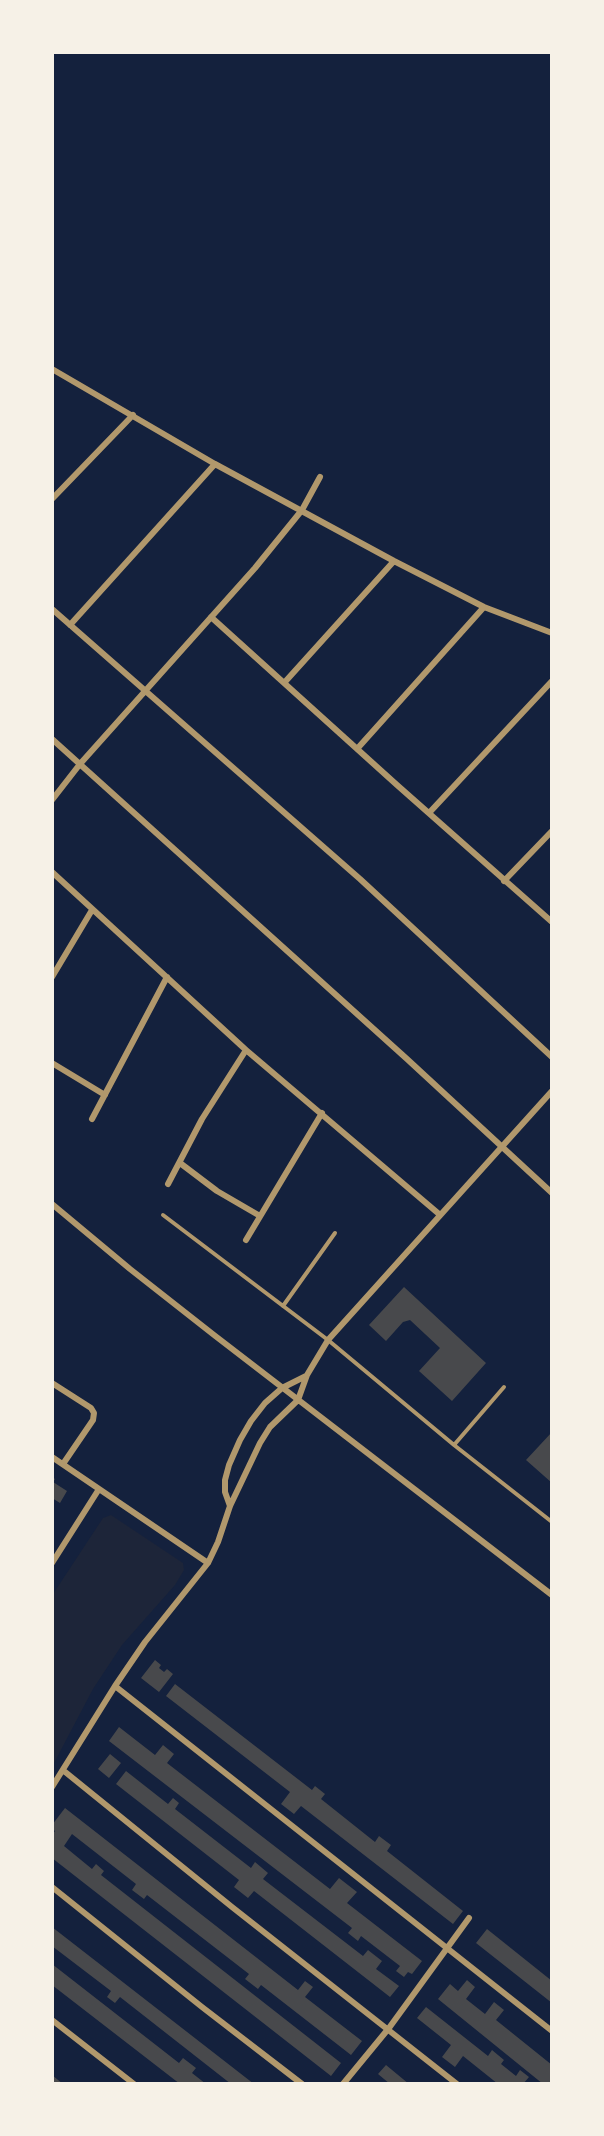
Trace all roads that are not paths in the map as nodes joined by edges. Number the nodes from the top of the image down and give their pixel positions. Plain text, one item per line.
1 (52, 369) edge
2 (133, 415) junction
3 (215, 464) junction
4 (320, 477) dead end
5 (52, 499) edge
6 (302, 510) junction
7 (394, 561) junction
8 (484, 607) junction
9 (52, 609) edge
10 (211, 616) junction
11 (70, 625) junction
12 (552, 633) edge
13 (552, 681) edge
14 (284, 683) junction
15 (144, 692) junction
16 (52, 739) edge
17 (357, 749) junction
18 (80, 764) junction
19 (52, 800) edge
20 (429, 813) junction
21 (552, 831) edge
22 (52, 872) edge
23 (504, 881) junction
24 (92, 910) junction
25 (552, 922) edge
26 (52, 977) edge
27 (167, 977) junction
28 (246, 1050) junction
29 (552, 1057) edge
30 (52, 1063) edge
31 (552, 1091) edge
32 (105, 1095) junction
33 (322, 1113) junction
34 (92, 1119) dead end
35 (502, 1145) junction
36 (180, 1163) junction
37 (168, 1184) dead end
38 (552, 1193) edge
39 (52, 1204) edge
40 (163, 1215) dead end
41 (439, 1215) junction
42 (260, 1216) junction
43 (335, 1233) dead end
44 (246, 1240) dead end
45 (283, 1306) junction
46 (328, 1340) junction
47 (307, 1375) junction
48 (52, 1383) edge
49 (504, 1387) dead end
50 (282, 1388) junction
51 (298, 1400) junction
52 (454, 1445) junction
53 (52, 1457) edge
54 (63, 1464) junction
55 (99, 1489) junction
56 (230, 1506) junction
57 (552, 1522) edge
58 (52, 1563) edge
59 (208, 1563) junction
60 (552, 1595) edge
61 (115, 1686) junction
62 (64, 1771) junction
63 (52, 1787) edge
64 (52, 1887) edge
65 (469, 1918) dead end
66 (446, 1949) junction
67 (52, 2020) edge
68 (389, 2028) junction
69 (552, 2031) edge
70 (134, 2084) edge
71 (302, 2084) edge
72 (343, 2084) edge
73 (457, 2084) edge

1 - 2 street
2 - 3 street
2 - 5 street
3 - 6 street
3 - 11 street
4 - 6 street
6 - 7 street
6 - 10 street
7 - 8 street
7 - 14 street
8 - 12 street
8 - 17 street
9 - 11 street
10 - 14 street
10 - 15 street
11 - 15 street
13 - 20 street
14 - 17 street
15 - 18 street
15 - 29 street
16 - 18 street
17 - 20 street
18 - 19 street
18 - 35 street
20 - 23 street
21 - 23 street
22 - 24 street
23 - 25 street
24 - 26 street
24 - 27 street
27 - 28 street
27 - 32 street
28 - 33 street
28 - 36 street
30 - 32 street
31 - 35 street
32 - 34 street
33 - 41 street
33 - 42 street
35 - 38 street
35 - 41 street
36 - 37 street
36 - 42 street
39 - 50 street
40 - 45 lane
41 - 46 street
42 - 44 street
43 - 45 lane
45 - 46 lane
46 - 47 street
46 - 52 lane
47 - 50 street
47 - 51 street
48 - 54 street
49 - 52 lane
50 - 51 street
50 - 56 street
51 - 56 street
51 - 60 street
52 - 57 lane
53 - 54 street
54 - 55 street
55 - 58 street
55 - 59 street
56 - 59 street
59 - 61 street
61 - 62 street
61 - 66 street
62 - 63 street
62 - 68 street
64 - 71 street
65 - 66 street
66 - 68 street
66 - 69 street
67 - 70 street
68 - 72 street
68 - 73 street

